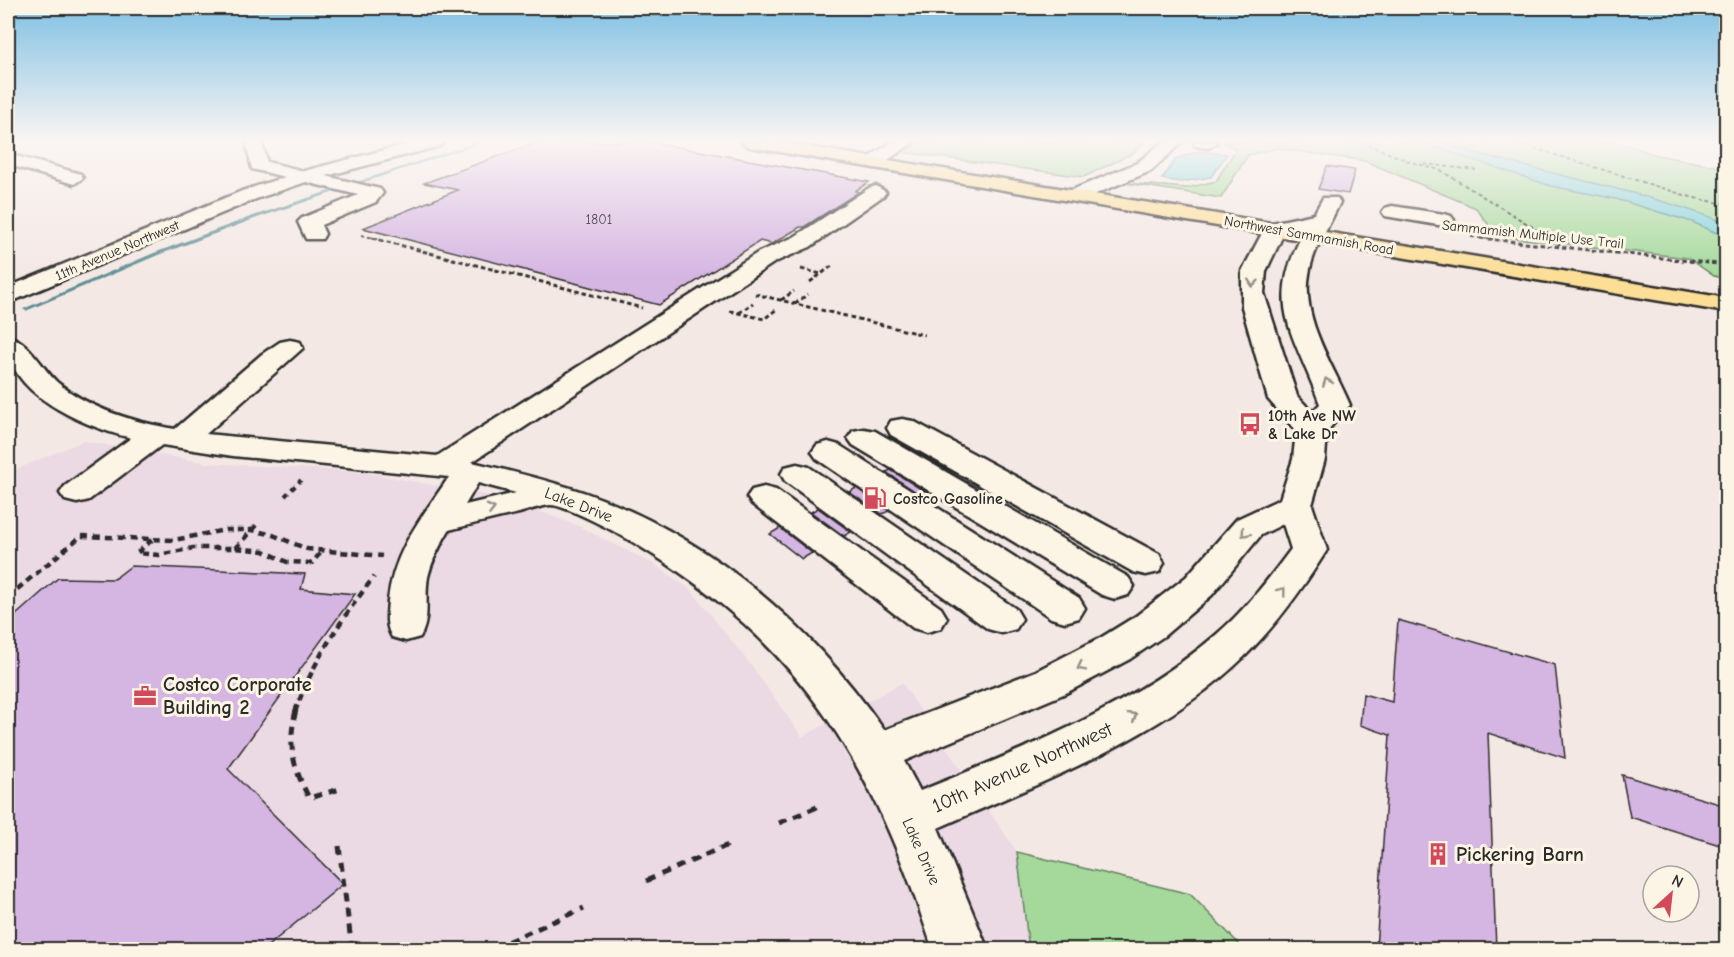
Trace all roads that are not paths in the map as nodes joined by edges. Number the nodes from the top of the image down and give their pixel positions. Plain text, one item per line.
1 (239, 187) edge
2 (277, 187) edge
3 (348, 187) edge
4 (863, 187) edge
5 (976, 187) edge
6 (1096, 187) edge
7 (1074, 196) junction
8 (1392, 212) dead end
9 (1322, 219) junction
10 (1444, 220) dead end
11 (1275, 229) junction
12 (314, 234) dead end
13 (8, 279) edge
14 (8, 296) edge
15 (1726, 305) edge
16 (8, 344) edge
17 (290, 348) dead end
18 (1312, 429) junction
19 (168, 438) junction
20 (823, 462) junction
21 (455, 469) junction
22 (77, 493) dead end
23 (553, 494) junction
24 (1295, 505) junction
25 (434, 524) junction
26 (1099, 590) junction
27 (911, 618) dead end
28 (987, 618) dead end
29 (406, 627) dead end
30 (875, 753) junction
31 (908, 818) junction
32 (961, 950) edge

1 - 13 street, 11th Avenue Northwest
2 - 14 street, 11th Avenue Northwest
3 - 12 street
4 - 21 street
5 - 7 main road, Northwest Sammamish Road
6 - 7 street
7 - 11 main road, Northwest Sammamish Road
8 - 10 street
9 - 11 main road, Northwest Sammamish Road
9 - 15 main road, Northwest Sammamish Road
18 -> 9 street
11 -> 18 street
16 - 19 street, Lake Drive
17 - 19 street
18 - 24 street
19 - 21 street, Lake Drive
19 - 22 street
20 - 26 street
20 - 26 street
20 - 26 street
20 - 27 street
20 - 28 street
21 - 23 street, Lake Drive
21 - 25 street
25 -> 23 street
23 - 30 street, Lake Drive
24 -> 30 street
31 -> 24 street, 10th Avenue Northwest
25 - 29 street
30 - 31 street, Lake Drive
31 - 32 street, Lake Drive

